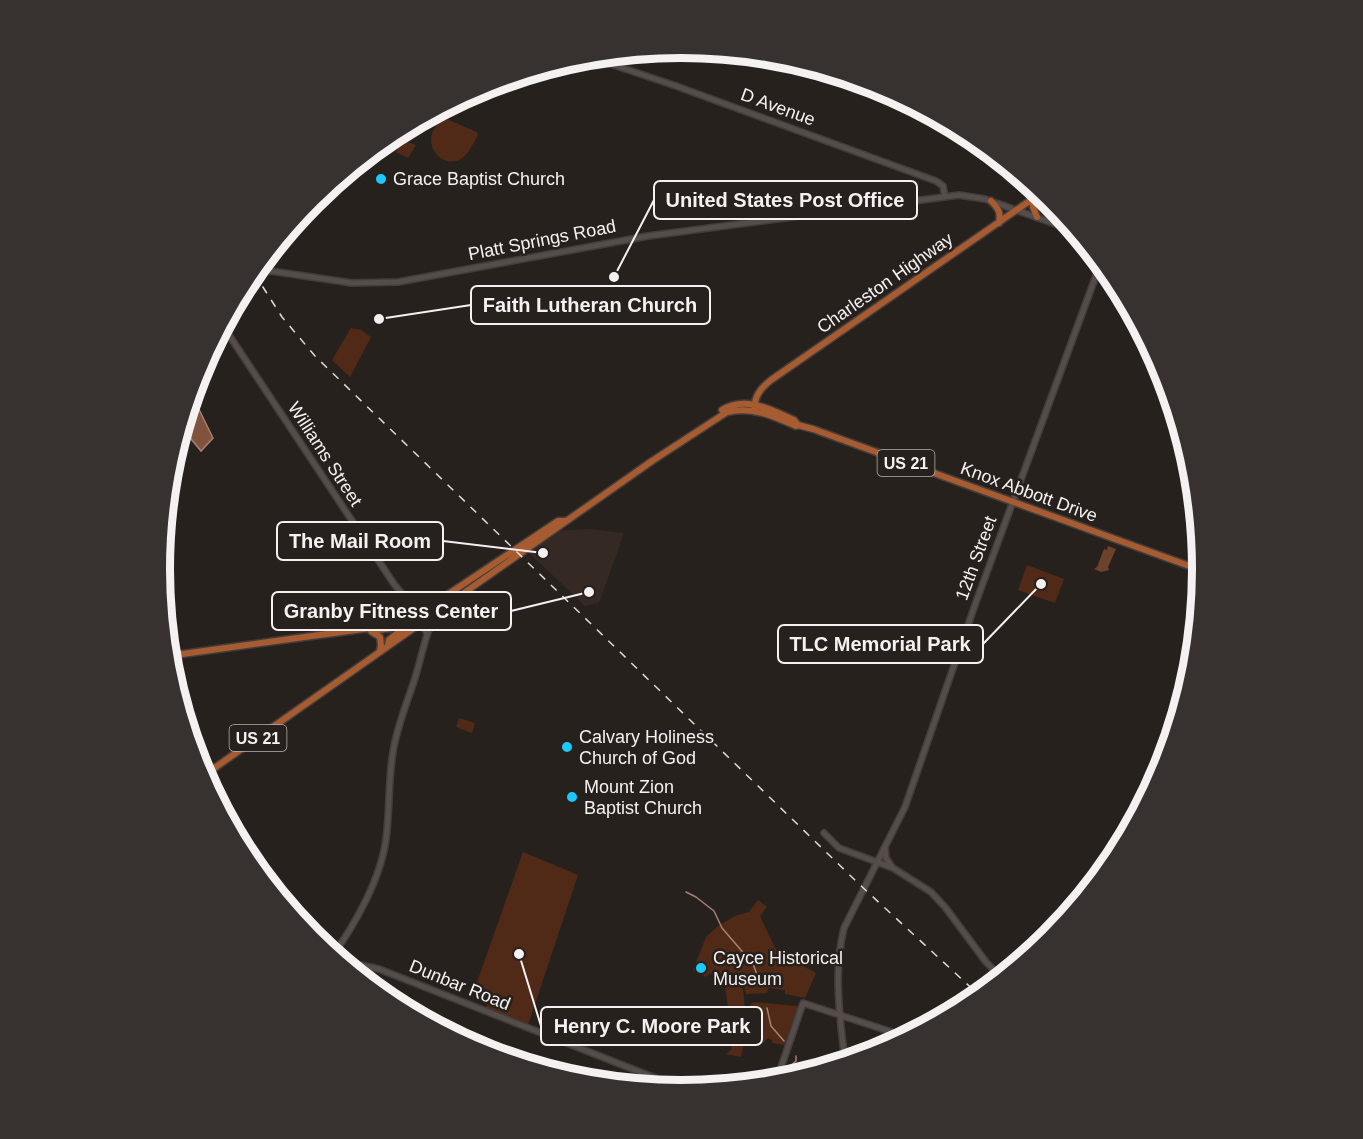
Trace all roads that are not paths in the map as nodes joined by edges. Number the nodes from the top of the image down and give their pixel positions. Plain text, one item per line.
1 (610, 64) edge
2 (945, 197) junction
3 (1033, 199) edge
4 (1035, 200) edge
5 (992, 201) junction
6 (1017, 210) junction
7 (1038, 218) junction
8 (999, 223) junction
9 (1059, 225) edge
10 (267, 271) edge
11 (1097, 273) edge
12 (228, 334) edge
13 (756, 407) junction
14 (798, 425) junction
15 (1013, 502) junction
16 (1192, 567) edge
17 (419, 617) junction
18 (407, 626) junction
19 (368, 630) junction
20 (388, 645) junction
21 (379, 651) junction
22 (178, 655) edge
23 (211, 770) edge
24 (824, 833) dead end
25 (885, 847) junction
26 (878, 862) junction
27 (893, 868) junction
28 (338, 947) edge
29 (358, 965) edge
30 (996, 972) edge
31 (840, 1016) junction
32 (896, 1033) edge
33 (844, 1054) edge
34 (781, 1071) edge
35 (659, 1079) edge

1 - 2 street, D Avenue
2 - 5 street, Platt Springs Road
2 - 10 street, Platt Springs Road
3 - 6 main road, Charleston Highway
4 - 7 main road
5 - 6 street
5 - 8 main road
6 - 7 street
6 - 8 main road, Charleston Highway
7 - 9 street
8 - 13 main road, Charleston Highway
11 - 15 street, 12th Street
12 - 17 street, Williams Street
13 - 14 main road, US 21
13 - 14 main road, Knox Abbott Drive / US 21
13 - 17 main road, US 21
14 - 15 main road, Knox Abbott Drive / US 21
15 - 16 main road, Knox Abbott Drive / US 21
15 - 25 street, 12th Street
17 - 18 main road
17 - 19 main road
17 - 20 main road, US 21
17 - 28 street
18 - 19 main road
18 - 20 main road, US 21
19 - 21 main road
19 - 22 main road
20 - 21 main road, US 21
21 - 23 main road, US 21
24 - 26 street
25 - 26 street, 12th Street
25 - 27 street
26 - 27 street
26 - 31 street, 12th Street
27 - 30 street
29 - 35 street, Dunbar Road
31 - 32 street
31 - 33 street, 12th Street
31 - 34 street

